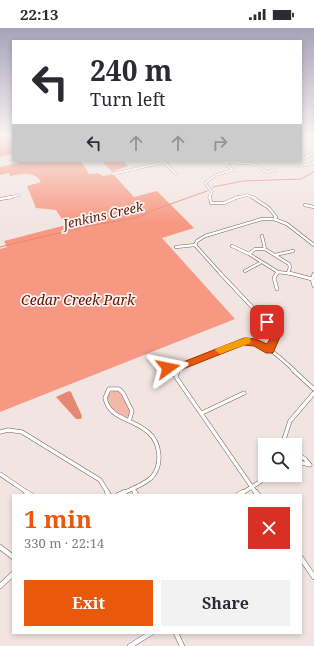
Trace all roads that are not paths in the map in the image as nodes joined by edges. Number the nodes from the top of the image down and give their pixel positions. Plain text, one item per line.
1 (151, 165) edge
2 (166, 165) edge
3 (227, 165) edge
4 (255, 165) edge
5 (304, 165) edge
6 (300, 166) dead end
7 (276, 170) dead end
8 (113, 174) dead end
9 (176, 174) dead end
10 (19, 195) dead end
11 (0, 199) edge
12 (305, 205) dead end
13 (314, 207) edge
14 (274, 219) junction
15 (262, 236) dead end
16 (195, 245) junction
17 (314, 245) edge
18 (232, 246) dead end
19 (176, 247) dead end
20 (266, 249) junction
21 (293, 251) dead end
22 (249, 254) junction
23 (276, 255) junction
24 (260, 263) junction
25 (245, 271) dead end
26 (278, 272) junction
27 (288, 273) junction
28 (314, 274) edge
29 (312, 279) junction
30 (314, 286) edge
31 (277, 289) dead end
32 (269, 350) junction
33 (178, 367) junction
34 (176, 373) junction
35 (314, 389) edge
36 (244, 393) dead end
37 (314, 393) edge
38 (202, 413) junction
39 (129, 422) junction
40 (0, 432) edge
41 (284, 438) edge
42 (302, 457) edge
43 (302, 463) edge
44 (312, 466) edge
45 (0, 474) edge
46 (258, 481) edge
47 (252, 486) junction
48 (133, 488) junction
49 (30, 494) edge
50 (108, 494) edge
51 (120, 494) edge
52 (136, 494) edge
53 (240, 494) edge
54 (257, 494) edge
55 (0, 548) edge
56 (12, 556) edge
57 (302, 559) edge
58 (12, 575) edge
59 (314, 577) edge
60 (0, 586) edge
61 (149, 634) edge
62 (176, 634) edge
63 (130, 646) edge
64 (182, 646) edge

1 - 8 street
2 - 9 street
3 - 14 street
4 - 7 street
5 - 6 street
10 - 11 street
12 - 13 street
14 - 16 street
14 - 17 street
15 - 20 street
16 - 19 street
16 - 32 street
18 - 22 street
20 - 22 street
20 - 23 street
21 - 23 street
22 - 24 street
23 - 27 street
24 - 25 street
24 - 26 street
26 - 27 street
26 - 31 street
27 - 29 street
28 - 29 street
29 - 30 street
32 - 33 street
32 - 35 street
33 - 34 street
33 - 34 street
34 - 38 street
36 - 38 street
37 - 41 street
38 - 47 street
39 - 39 street
39 - 48 street
40 - 50 street
42 - 44 street
43 - 44 street
45 - 49 street
46 - 47 street
47 - 53 street
47 - 54 street
48 - 51 street
48 - 52 street
55 - 56 street
57 - 59 street
58 - 60 street
61 - 63 street
62 - 64 street

